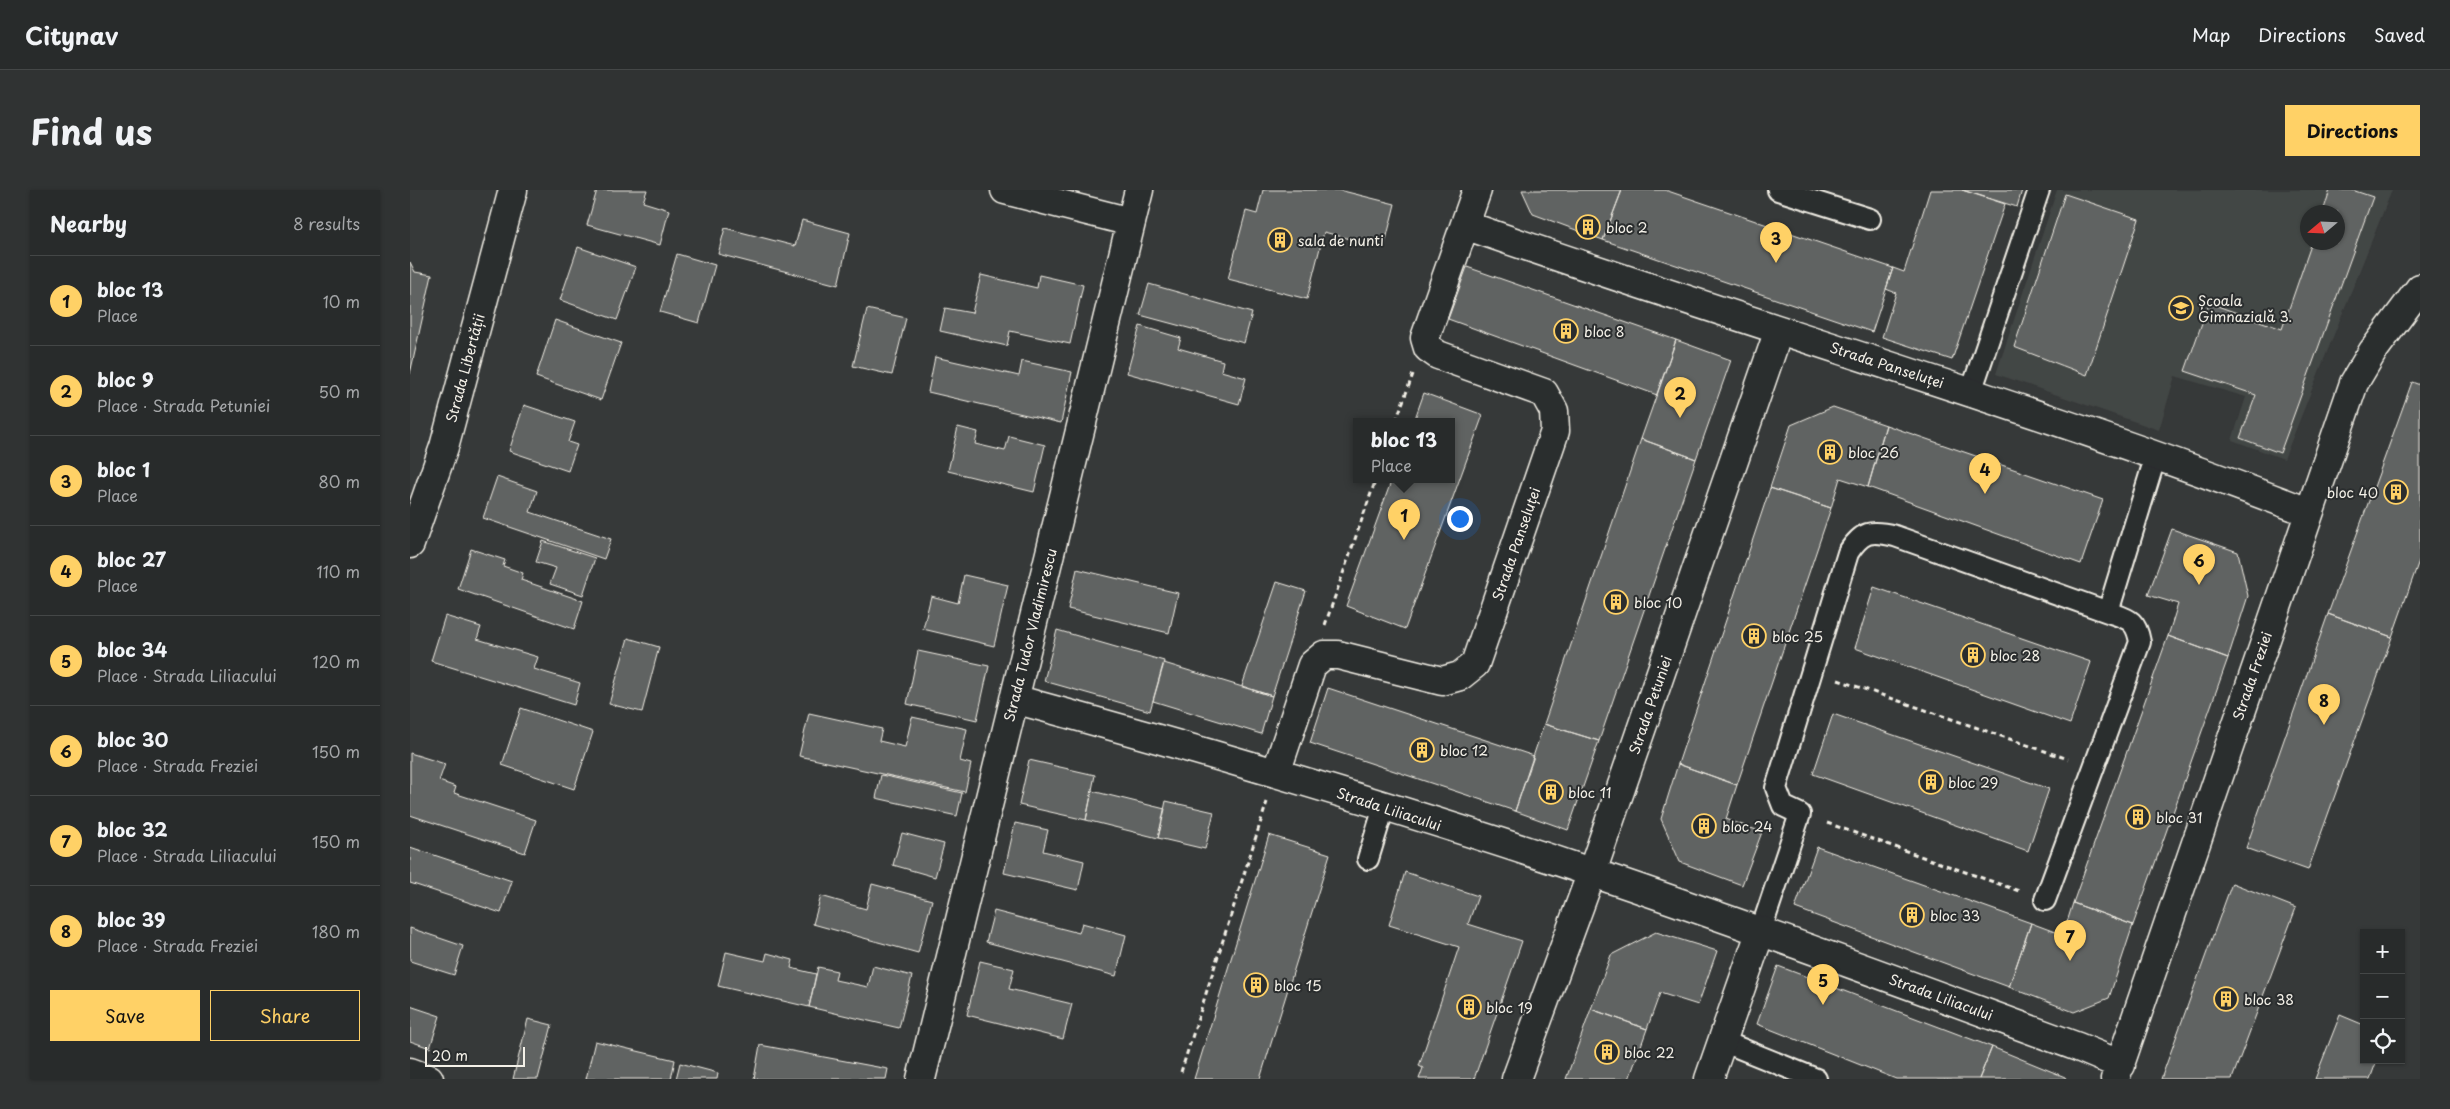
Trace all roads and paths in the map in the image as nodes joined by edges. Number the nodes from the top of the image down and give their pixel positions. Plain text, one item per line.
1 (513, 190) edge
2 (1004, 190) edge
3 (1138, 190) edge
4 (1477, 190) edge
5 (1778, 190) edge
6 (2039, 190) edge
7 (1870, 219) dead end
8 (1131, 222) junction
9 (1465, 225) junction
10 (2420, 288) edge
11 (1779, 330) junction
12 (1425, 338) junction
13 (1971, 392) junction
14 (1397, 418) edge
15 (2156, 455) junction
16 (1375, 483) edge
17 (2308, 512) junction
18 (410, 544) edge
19 (2108, 612) junction
20 (1312, 664) junction
21 (1811, 670) junction
22 (1014, 699) junction
23 (2095, 768) junction
24 (1276, 773) junction
25 (1384, 807) junction
26 (1800, 814) junction
27 (1368, 858) dead end
28 (1592, 872) junction
29 (2045, 900) joint
30 (1761, 930) junction
31 (1722, 1041) junction
32 (410, 1072) edge
33 (1181, 1072) dead end
34 (2118, 1072) edge
35 (429, 1079) edge
36 (920, 1079) edge
37 (1516, 1079) edge
38 (1709, 1079) edge
39 (1816, 1079) edge

1 - 18 street, Strada Libertății
2 - 8 street
3 - 8 street, Strada Tudor Vladimirescu
4 - 9 street
5 - 7 lane
6 - 13 lane
8 - 22 street, Strada Tudor Vladimirescu
9 - 11 street, Strada Panseluței
9 - 12 street
10 - 17 street, Strada Freziei
11 - 13 street, Strada Panseluței
11 - 28 street, Strada Petuniei
12 - 14 path
12 - 20 street, Strada Panseluței
13 - 15 street, Strada Panseluței
15 - 17 street, Strada Panseluței
15 - 19 lane
16 - 20 path
17 - 34 street, Strada Freziei
19 - 21 lane
19 - 23 lane
20 - 24 street
21 - 23 path
21 - 26 lane
22 - 24 street, Strada Liliacului
22 - 36 street, Strada Tudor Vladimirescu
23 - 29 lane
24 - 25 street, Strada Liliacului
24 - 33 path
25 - 27 lane
25 - 28 street, Strada Liliacului
26 - 29 path
26 - 30 lane
28 - 30 street, Strada Liliacului
28 - 37 street, Strada Petuniei
30 - 31 street
30 - 34 street, Strada Liliacului
31 - 38 street
31 - 39 lane
32 - 35 street

